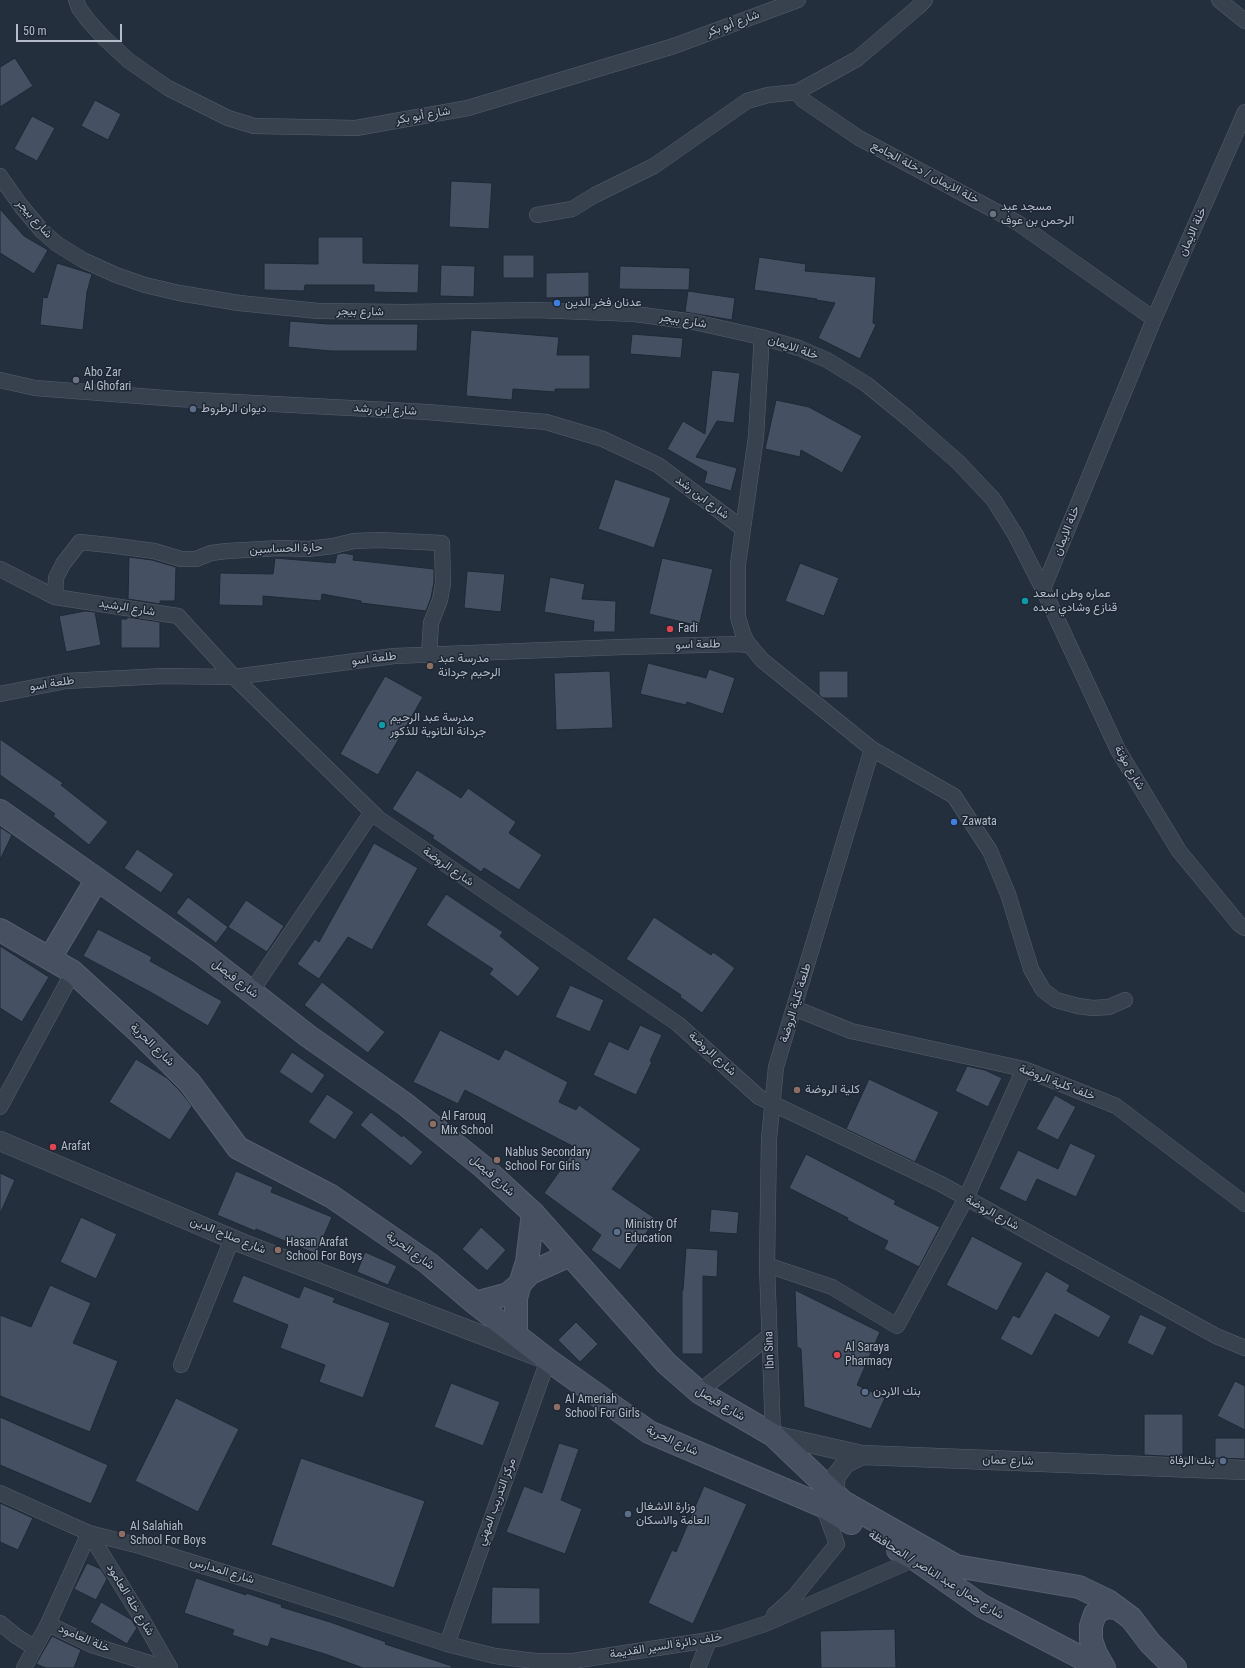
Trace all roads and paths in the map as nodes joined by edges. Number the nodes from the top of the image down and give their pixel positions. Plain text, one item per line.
1 (76, 0) edge
2 (798, 0) edge
3 (925, 0) edge
4 (1218, 0) edge
5 (1245, 22) edge
6 (797, 92) junction
7 (1245, 112) edge
8 (0, 176) edge
9 (537, 215) dead end
10 (1154, 320) junction
11 (761, 337) junction
12 (0, 380) edge
13 (742, 528) junction
14 (0, 569) edge
15 (1043, 589) junction
16 (55, 597) junction
17 (750, 646) junction
18 (429, 655) junction
19 (234, 676) junction
20 (0, 694) edge
21 (872, 749) junction
22 (0, 811) edge
23 (372, 812) junction
24 (97, 879) junction
25 (1245, 928) edge
26 (0, 930) edge
27 (50, 958) junction
28 (73, 972) junction
29 (251, 992) junction
30 (1125, 1000) dead end
31 (794, 1008) junction
32 (1024, 1069) junction
33 (772, 1103) junction
34 (0, 1107) edge
35 (0, 1141) edge
36 (966, 1198) junction
37 (1245, 1204) edge
38 (533, 1214) junction
39 (232, 1239) junction
40 (570, 1255) junction
41 (767, 1265) junction
42 (520, 1284) junction
43 (475, 1303) junction
44 (516, 1336) junction
45 (769, 1336) junction
46 (1245, 1348) edge
47 (548, 1360) junction
48 (181, 1365) dead end
49 (699, 1392) junction
50 (773, 1435) junction
51 (862, 1455) junction
52 (1245, 1470) edge
53 (0, 1492) edge
54 (833, 1504) junction
55 (856, 1526) joint
56 (89, 1533) junction
57 (915, 1560) junction
58 (956, 1566) joint
59 (1118, 1608) junction
60 (0, 1623) edge
61 (48, 1624) junction
62 (765, 1624) junction
63 (709, 1640) junction
64 (447, 1644) junction
65 (35, 1648) junction
66 (494, 1662) edge
67 (24, 1668) edge
68 (165, 1668) edge
69 (170, 1668) edge
70 (698, 1668) edge
71 (1101, 1668) edge
72 (1104, 1668) edge
73 (1175, 1668) edge

1 - 2 street, شارع أبو بكر
3 - 6 street
4 - 5 street
6 - 9 street
6 - 10 street, خلة الايمان / دخلة الجامع
7 - 10 street, خلة الايمان
8 - 11 street, شارع بيجر
10 - 15 street, خلة الايمان
11 - 13 street
11 - 15 street, خلة الايمان
12 - 13 street, شارع ابن رشد
13 - 17 street
14 - 16 street, شارع الرشيد
15 - 25 street, شارع مؤتة
16 - 18 street, حارة الحساسين
16 - 19 street, شارع الرشيد
17 - 18 street, طلعة اسو
17 - 21 street
18 - 19 street, طلعة اسو
19 - 20 street, طلعة اسو
19 - 23 street, شارع الروضة
21 - 30 street
21 - 31 street, طلعة كلية الروضة
22 - 24 main road, شارع فيصل
23 - 29 street
23 - 33 street, شارع الروضة
24 - 27 main road
24 - 29 main road, شارع فيصل
26 - 27 main road, شارع الحرية
27 - 28 main road, شارع الحرية
28 - 34 street
28 - 43 main road, شارع الحرية
29 - 38 main road, شارع فيصل
31 - 32 street, خلف كلية الروضة
31 - 33 street, طلعة كلية الروضة
32 - 36 street
32 - 37 street, خلف كلية الروضة
33 - 36 street, شارع الروضة
33 - 41 street, طلعة كلية الروضة
35 - 39 street, شارع صلاح الدين
36 - 41 street
36 - 46 street, شارع الروضة
38 - 40 main road, شارع فيصل
38 - 42 main road
39 - 47 street, شارع صلاح الدين
39 - 48 street
40 - 42 main road
40 - 49 main road, شارع فيصل
41 - 45 street, Ibn Sina
42 - 43 main road
42 - 44 main road
43 - 44 main road, شارع الحرية
44 - 47 main road, شارع الحرية
45 - 49 street
45 - 50 street, Ibn Sina
47 - 54 main road, شارع الحرية
47 - 64 street, مركز التدريب المهني
49 - 50 main road, شارع فيصل
50 - 51 street, شارع عمان
50 - 54 main road, شارع فيصل
51 - 52 street, شارع عمان
51 - 54 street
53 - 56 street, شارع المدارس
54 - 55 main road, شارع الحرية
54 - 58 main road, شارع فيصل
54 - 62 street
55 - 57 main road, شارع جمال عبد الناصر / المحافظة
56 - 61 street
56 - 64 street, شارع المدارس
56 - 69 street, شارع خلة العامود
57 - 62 street, خلف دائرة السير القديمة
57 - 71 main road, شارع جمال عبد الناصر / المحافظة
58 - 59 main road, شارع جمال عبد الناصر / المحافظة
59 - 72 main road
59 - 73 main road, شارع جمال عبد الناصر / المحافظة
60 - 65 street
61 - 65 street
61 - 68 street, خلة العامود
62 - 63 street, خلف دائرة السير القديمة
63 - 66 street, خلف دائرة السير القديمة
63 - 70 street
64 - 66 street, خلف دائرة السير القديمة
65 - 67 street

